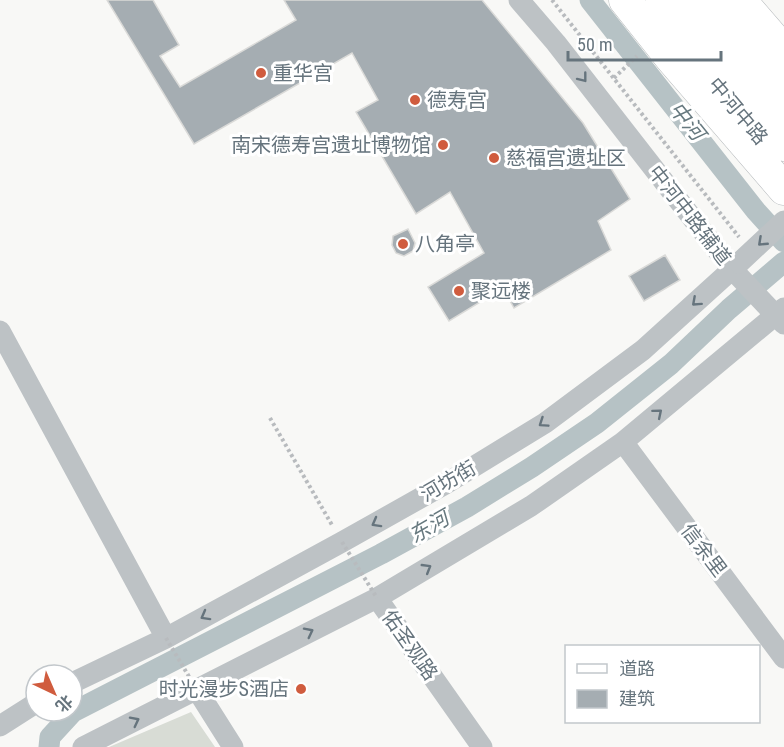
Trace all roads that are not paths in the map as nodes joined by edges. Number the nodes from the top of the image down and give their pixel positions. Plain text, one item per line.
1 (519, 0) edge
2 (625, 0) edge
3 (646, 0) edge
4 (662, 0) edge
5 (691, 0) edge
6 (714, 0) edge
7 (740, 0) edge
8 (784, 51) edge
9 (784, 82) edge
10 (784, 108) edge
11 (784, 145) edge
12 (784, 166) edge
13 (784, 189) edge
14 (784, 221) edge
15 (736, 266) junction
16 (781, 314) edge
17 (0, 331) edge
18 (623, 442) junction
19 (377, 597) junction
20 (166, 638) junction
21 (784, 658) edge
22 (84, 677) edge
23 (197, 690) junction
24 (24, 711) edge
25 (0, 726) edge
26 (83, 747) edge
27 (233, 747) edge
28 (482, 747) edge

1 -> 15 street, 中河中路辅道
2 - 13 highway
3 - 12 main road, 中河中路
4 - 11 highway
5 - 10 highway
6 - 9 main road
7 - 8 highway
14 -> 15 street, 河坊街, bridge
15 - 16 street, 中河中路辅道
15 -> 20 street, 河坊街
18 -> 16 street
17 - 20 street
19 -> 18 street
18 - 21 street, 信余里
23 -> 19 street
19 - 28 street, 佑圣观路
20 - 22 street, 河坊街
26 -> 23 street
23 - 27 street
24 - 25 street

